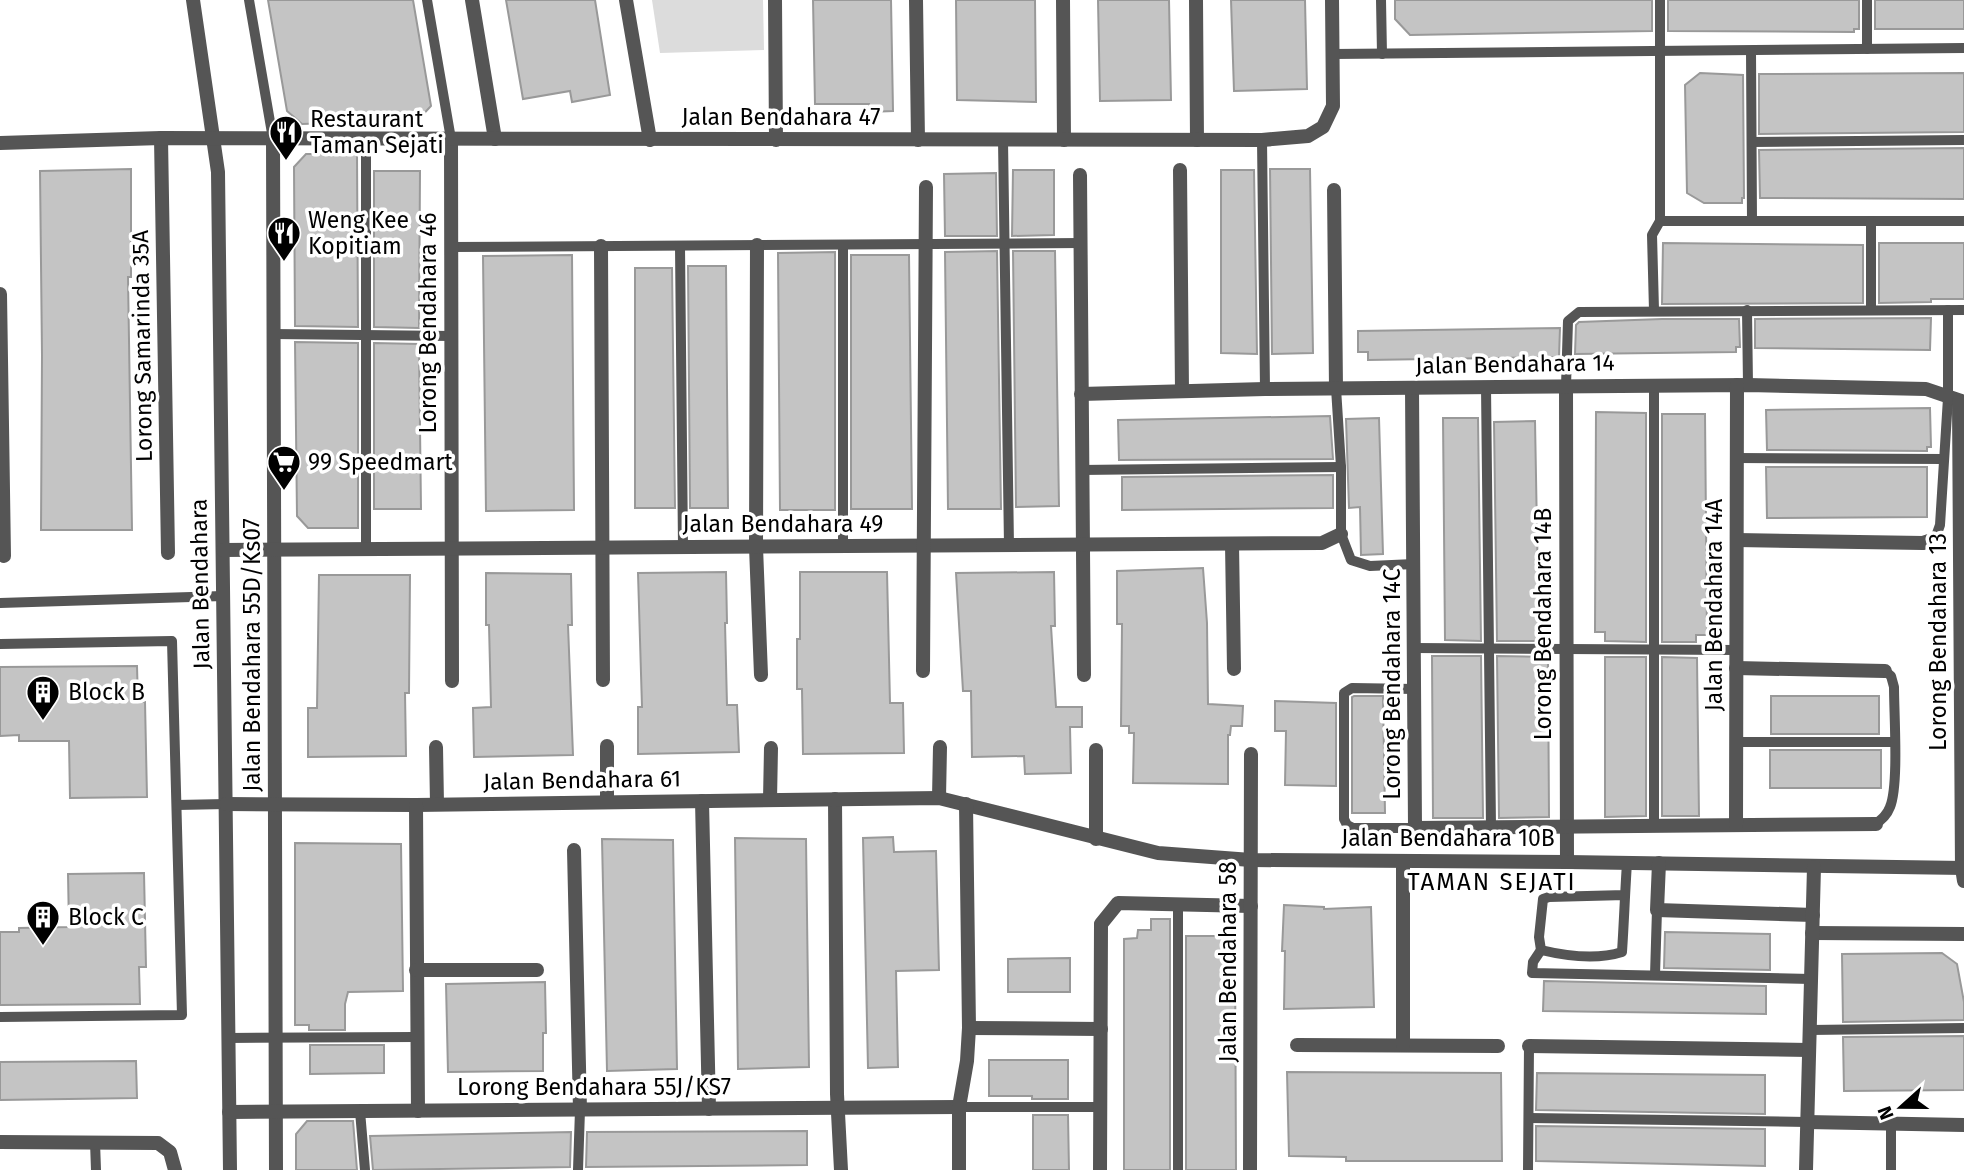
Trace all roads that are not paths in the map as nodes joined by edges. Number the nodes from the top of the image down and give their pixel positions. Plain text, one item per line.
1 (193, 0) edge
2 (249, 0) edge
3 (427, 0) edge
4 (472, 0) edge
5 (626, 0) edge
6 (775, 0) edge
7 (916, 0) edge
8 (1063, 0) edge
9 (1196, 0) edge
10 (1332, 0) edge
11 (1381, 0) edge
12 (1660, 0) edge
13 (1867, 0) edge
14 (1964, 48) edge
15 (1867, 49) junction
16 (1661, 51) junction
17 (1751, 51) junction
18 (1333, 54) junction
19 (1382, 54) junction
20 (161, 138) junction
21 (213, 139) junction
22 (273, 139) junction
23 (366, 139) junction
24 (451, 139) junction
25 (495, 139) junction
26 (650, 139) junction
27 (776, 140) junction
28 (918, 140) junction
29 (1003, 140) junction
30 (1064, 140) junction
31 (1197, 140) junction
32 (1262, 140) junction
33 (1964, 140) edge
34 (1752, 142) junction
35 (0, 143) edge
36 (1180, 170) dead end
37 (1080, 175) dead end
38 (926, 187) dead end
39 (1334, 190) dead end
40 (1661, 221) junction
41 (1752, 221) junction
42 (1871, 221) junction
43 (1964, 221) edge
44 (1004, 243) junction
45 (1081, 243) junction
46 (843, 244) junction
47 (926, 244) junction
48 (757, 245) junction
49 (601, 246) junction
50 (680, 246) junction
51 (451, 247) junction
52 (0, 294) edge
53 (1654, 310) junction
54 (1747, 310) junction
55 (1871, 310) junction
56 (1948, 310) junction
57 (1964, 310) edge
58 (273, 334) junction
59 (365, 335) junction
60 (451, 335) junction
61 (1742, 385) junction
62 (1566, 386) junction
63 (1654, 386) junction
64 (1486, 387) junction
65 (1336, 388) junction
66 (1412, 388) junction
67 (1265, 389) junction
68 (1182, 391) junction
69 (1081, 394) junction
70 (1957, 401) edge
71 (1736, 458) junction
72 (1944, 460) junction
73 (1341, 467) junction
74 (1081, 470) junction
75 (1341, 534) junction
76 (1935, 539) joint
77 (1737, 540) junction
78 (1232, 544) junction
79 (1082, 545) junction
80 (923, 546) junction
81 (1009, 546) junction
82 (683, 547) junction
83 (756, 547) junction
84 (843, 547) junction
85 (604, 548) junction
86 (366, 549) junction
87 (451, 549) junction
88 (223, 550) junction
89 (274, 550) junction
90 (168, 553) dead end
91 (4, 556) dead end
92 (1413, 564) junction
93 (223, 596) junction
94 (0, 603) edge
95 (1962, 643) edge
96 (0, 644) edge
97 (1414, 648) junction
98 (1489, 648) junction
99 (1566, 649) junction
100 (1655, 649) junction
101 (1736, 650) junction
102 (1736, 668) junction
103 (1234, 669) dead end
104 (923, 671) dead end
105 (1885, 671) joint
106 (761, 675) dead end
107 (1084, 675) dead end
108 (603, 680) dead end
109 (452, 681) dead end
110 (1415, 689) junction
111 (1736, 742) junction
112 (1894, 742) junction
113 (607, 746) dead end
114 (436, 747) dead end
115 (940, 747) dead end
116 (771, 748) dead end
117 (1096, 750) dead end
118 (1251, 754) dead end
119 (939, 798) junction
120 (835, 799) junction
121 (770, 800) junction
122 (702, 801) junction
123 (607, 802) junction
124 (275, 803) junction
125 (226, 804) junction
126 (437, 804) junction
127 (966, 804) junction
128 (177, 805) junction
129 (416, 805) junction
130 (1876, 824) joint
131 (1736, 825) junction
132 (1654, 826) junction
133 (1491, 827) junction
134 (1566, 827) junction
135 (1416, 828) junction
136 (1096, 839) junction
137 (574, 850) dead end
138 (1251, 860) junction
139 (1404, 861) junction
140 (1566, 862) junction
141 (1627, 863) junction
142 (1659, 863) junction
143 (1814, 867) junction
144 (1963, 872) edge
145 (1625, 895) junction
146 (1178, 903) junction
147 (1251, 906) junction
148 (1657, 910) junction
149 (1813, 915) junction
150 (1812, 933) junction
151 (1964, 934) edge
152 (1541, 950) junction
153 (416, 970) junction
154 (537, 970) dead end
155 (1656, 975) junction
156 (1811, 979) junction
157 (0, 1017) edge
158 (969, 1028) junction
159 (1964, 1028) edge
160 (1101, 1029) junction
161 (1810, 1030) junction
162 (416, 1037) junction
163 (228, 1038) junction
164 (276, 1038) junction
165 (1297, 1045) dead end
166 (1403, 1045) junction
167 (1498, 1046) dead end
168 (1530, 1046) joint
169 (1809, 1050) junction
170 (959, 1107) junction
171 (1101, 1107) junction
172 (838, 1108) junction
173 (709, 1109) junction
174 (580, 1110) junction
175 (276, 1111) junction
176 (360, 1111) junction
177 (418, 1111) junction
178 (229, 1112) junction
179 (1529, 1118) junction
180 (1807, 1122) junction
181 (1891, 1124) junction
182 (1964, 1125) edge
183 (0, 1142) edge
184 (95, 1142) junction
185 (96, 1170) edge
186 (176, 1170) edge
187 (230, 1170) edge
188 (276, 1170) edge
189 (365, 1170) edge
190 (578, 1170) edge
191 (841, 1170) edge
192 (959, 1170) edge
193 (1100, 1170) edge
194 (1178, 1170) edge
195 (1250, 1170) edge
196 (1528, 1170) edge
197 (1806, 1170) edge
198 (1891, 1170) edge

1 - 21 street, Jalan Bendahara
2 - 22 lane
3 - 24 lane
4 - 25 street
5 - 26 street
6 - 27 street
7 - 28 street
8 - 30 street
9 - 31 street
10 - 18 street
11 - 19 lane
12 - 16 lane
13 - 15 lane
14 - 15 lane
15 - 17 lane
16 - 17 lane
16 - 19 lane
16 - 40 lane
17 - 34 lane
18 - 19 lane
18 - 32 street, Jalan Bendahara 47
20 - 21 street, Jalan Bendahara 47
20 - 35 street, Jalan Bendahara 47
20 - 90 street, Lorong Samarinda 35A
21 - 22 street, Jalan Bendahara 47
21 - 88 street, Jalan Bendahara
22 - 23 street, Jalan Bendahara 47
22 - 58 street, Jalan Bendahara 55D/Ks07
23 - 24 street, Jalan Bendahara 47
23 - 59 lane
24 - 25 street, Jalan Bendahara 47
24 - 51 street, Lorong Bendahara 46
25 - 26 street, Jalan Bendahara 47
26 - 27 street, Jalan Bendahara 47
27 - 28 street, Jalan Bendahara 47
28 - 29 street, Jalan Bendahara 47
29 - 30 street, Jalan Bendahara 47
29 - 44 lane
30 - 31 street, Jalan Bendahara 47
31 - 32 street, Jalan Bendahara 47
32 - 67 lane
33 - 34 lane
34 - 41 lane
36 - 68 street
37 - 45 street
38 - 47 street
39 - 65 street
40 - 41 lane
40 - 53 lane
41 - 42 lane
42 - 43 lane
42 - 55 lane
44 - 45 lane
44 - 47 lane
44 - 81 lane
45 - 69 street
46 - 47 lane
46 - 48 lane
46 - 84 lane
47 - 80 street
48 - 50 lane
48 - 83 street
49 - 50 lane
49 - 51 lane
49 - 85 street
50 - 82 lane
51 - 60 street, Lorong Bendahara 46
52 - 91 street
53 - 54 lane
53 - 62 lane
54 - 55 lane
54 - 61 lane
55 - 56 lane
56 - 57 lane
56 - 70 lane
58 - 59 lane
58 - 89 street, Jalan Bendahara 55D/Ks07
59 - 60 lane
59 - 86 lane
60 - 87 street, Lorong Bendahara 46
61 - 63 street, Jalan Bendahara 14
61 - 70 street, Jalan Bendahara 14
61 - 71 street, Jalan Bendahara 14A
62 - 63 street, Jalan Bendahara 14
62 - 64 street, Jalan Bendahara 14
62 - 99 street, Lorong Bendahara 14B
63 - 100 lane
64 - 66 street, Jalan Bendahara 14
64 - 98 lane
65 - 66 street, Jalan Bendahara 14
65 - 67 street, Jalan Bendahara 14
65 - 73 lane
66 - 92 street, Lorong Bendahara 14C
67 - 68 street, Jalan Bendahara 14
68 - 69 street, Jalan Bendahara 14
69 - 74 street
70 - 72 lane
70 - 95 street, Lorong Bendahara 13
71 - 72 lane
71 - 77 street, Jalan Bendahara 14A
72 - 76 lane
73 - 74 lane
73 - 75 lane
74 - 79 street
75 - 78 street, Jalan Bendahara 49
75 - 92 lane
76 - 77 street
77 - 101 street, Jalan Bendahara 14A
78 - 79 street, Jalan Bendahara 49
78 - 103 street
79 - 81 street, Jalan Bendahara 49
79 - 107 street
80 - 81 street, Jalan Bendahara 49
80 - 84 street, Jalan Bendahara 49
80 - 104 street
82 - 83 street, Jalan Bendahara 49
82 - 85 street, Jalan Bendahara 49
83 - 84 street, Jalan Bendahara 49
83 - 106 street
85 - 87 street, Jalan Bendahara 49
85 - 108 street
86 - 87 street, Jalan Bendahara 49
86 - 89 street, Jalan Bendahara 49
87 - 109 street, Lorong Bendahara 46
88 - 89 street, Jalan Bendahara 49
88 - 93 street, Jalan Bendahara
89 - 124 street, Jalan Bendahara 55D/Ks07
92 - 97 street, Lorong Bendahara 14C
93 - 94 lane
93 - 125 street, Jalan Bendahara
95 - 144 street, Lorong Bendahara 13
96 - 128 lane
97 - 98 lane
97 - 110 street, Lorong Bendahara 14C
98 - 99 lane
98 - 133 lane
99 - 100 lane
99 - 134 street, Lorong Bendahara 14B
100 - 101 lane
100 - 132 lane
101 - 102 street, Jalan Bendahara 14A
102 - 105 street
102 - 111 street, Jalan Bendahara 14A
105 - 112 lane
110 - 135 street, Lorong Bendahara 14C
110 - 135 lane
111 - 112 lane
111 - 131 street, Jalan Bendahara 14A
112 - 130 lane
113 - 123 street
114 - 126 street
115 - 119 street
116 - 121 street
117 - 136 street
118 - 138 street, Jalan Bendahara 58
119 - 120 street, Jalan Bendahara 61
119 - 127 street, Jalan Bendahara 10B
120 - 121 street, Jalan Bendahara 61
120 - 172 street
121 - 122 street, Jalan Bendahara 61
122 - 123 street, Jalan Bendahara 61
122 - 173 street
123 - 126 street, Jalan Bendahara 61
124 - 125 street, Jalan Bendahara 61
124 - 129 street, Jalan Bendahara 61
124 - 164 street, Jalan Bendahara 55D/Ks07
125 - 128 lane
125 - 163 street, Jalan Bendahara
126 - 129 street, Jalan Bendahara 61
127 - 136 street, Jalan Bendahara 10B
127 - 158 street
128 - 157 lane
129 - 153 street
130 - 131 street, Lorong Bendahara 14C
131 - 132 street, Lorong Bendahara 14C
132 - 134 street, Lorong Bendahara 14C
133 - 134 street, Lorong Bendahara 14C
133 - 135 street, Lorong Bendahara 14C
134 - 140 street, Lorong Bendahara 14B
136 - 138 street, Jalan Bendahara 10B
137 - 174 street
138 - 139 street, Jalan Bendahara 10B
138 - 147 street, Jalan Bendahara 58
139 - 140 street, Jalan Bendahara 10B
139 - 166 street
140 - 141 street, Jalan Bendahara 10B
141 - 142 street, Jalan Bendahara 10B
141 - 145 lane
142 - 143 street, Jalan Bendahara 10B
142 - 148 street
143 - 144 street, Jalan Bendahara 10B
143 - 149 street
145 - 152 lane
145 - 152 lane
146 - 147 street
146 - 160 street
146 - 194 lane
147 - 195 street, Jalan Bendahara 58
148 - 149 street
148 - 155 lane
149 - 150 street
150 - 151 street
150 - 156 street
152 - 155 lane
153 - 154 street
153 - 162 street
155 - 156 lane
156 - 161 street
158 - 160 street
158 - 170 street
159 - 161 lane
160 - 171 street
161 - 169 street
162 - 164 lane
162 - 177 street
163 - 164 lane
163 - 178 street, Jalan Bendahara
164 - 175 street, Jalan Bendahara 55D/Ks07
165 - 166 street
166 - 167 street
168 - 169 street
168 - 179 lane
169 - 180 street
170 - 171 lane
170 - 172 street, Lorong Bendahara 55J/KS7
170 - 192 street
171 - 193 street
172 - 173 street, Lorong Bendahara 55J/KS7
172 - 191 street
173 - 174 street, Lorong Bendahara 55J/KS7
174 - 177 street, Lorong Bendahara 55J/KS7
174 - 190 lane
175 - 176 street, Lorong Bendahara 55J/KS7
175 - 178 street, Lorong Bendahara 55J/KS7
175 - 188 street, Jalan Bendahara 55D/Ks07
176 - 177 street, Lorong Bendahara 55J/KS7
176 - 189 lane
178 - 187 street, Jalan Bendahara
179 - 180 lane
179 - 196 lane
180 - 181 street
180 - 197 street
181 - 182 street
181 - 198 lane
183 - 184 street
184 - 185 lane
184 - 186 street

